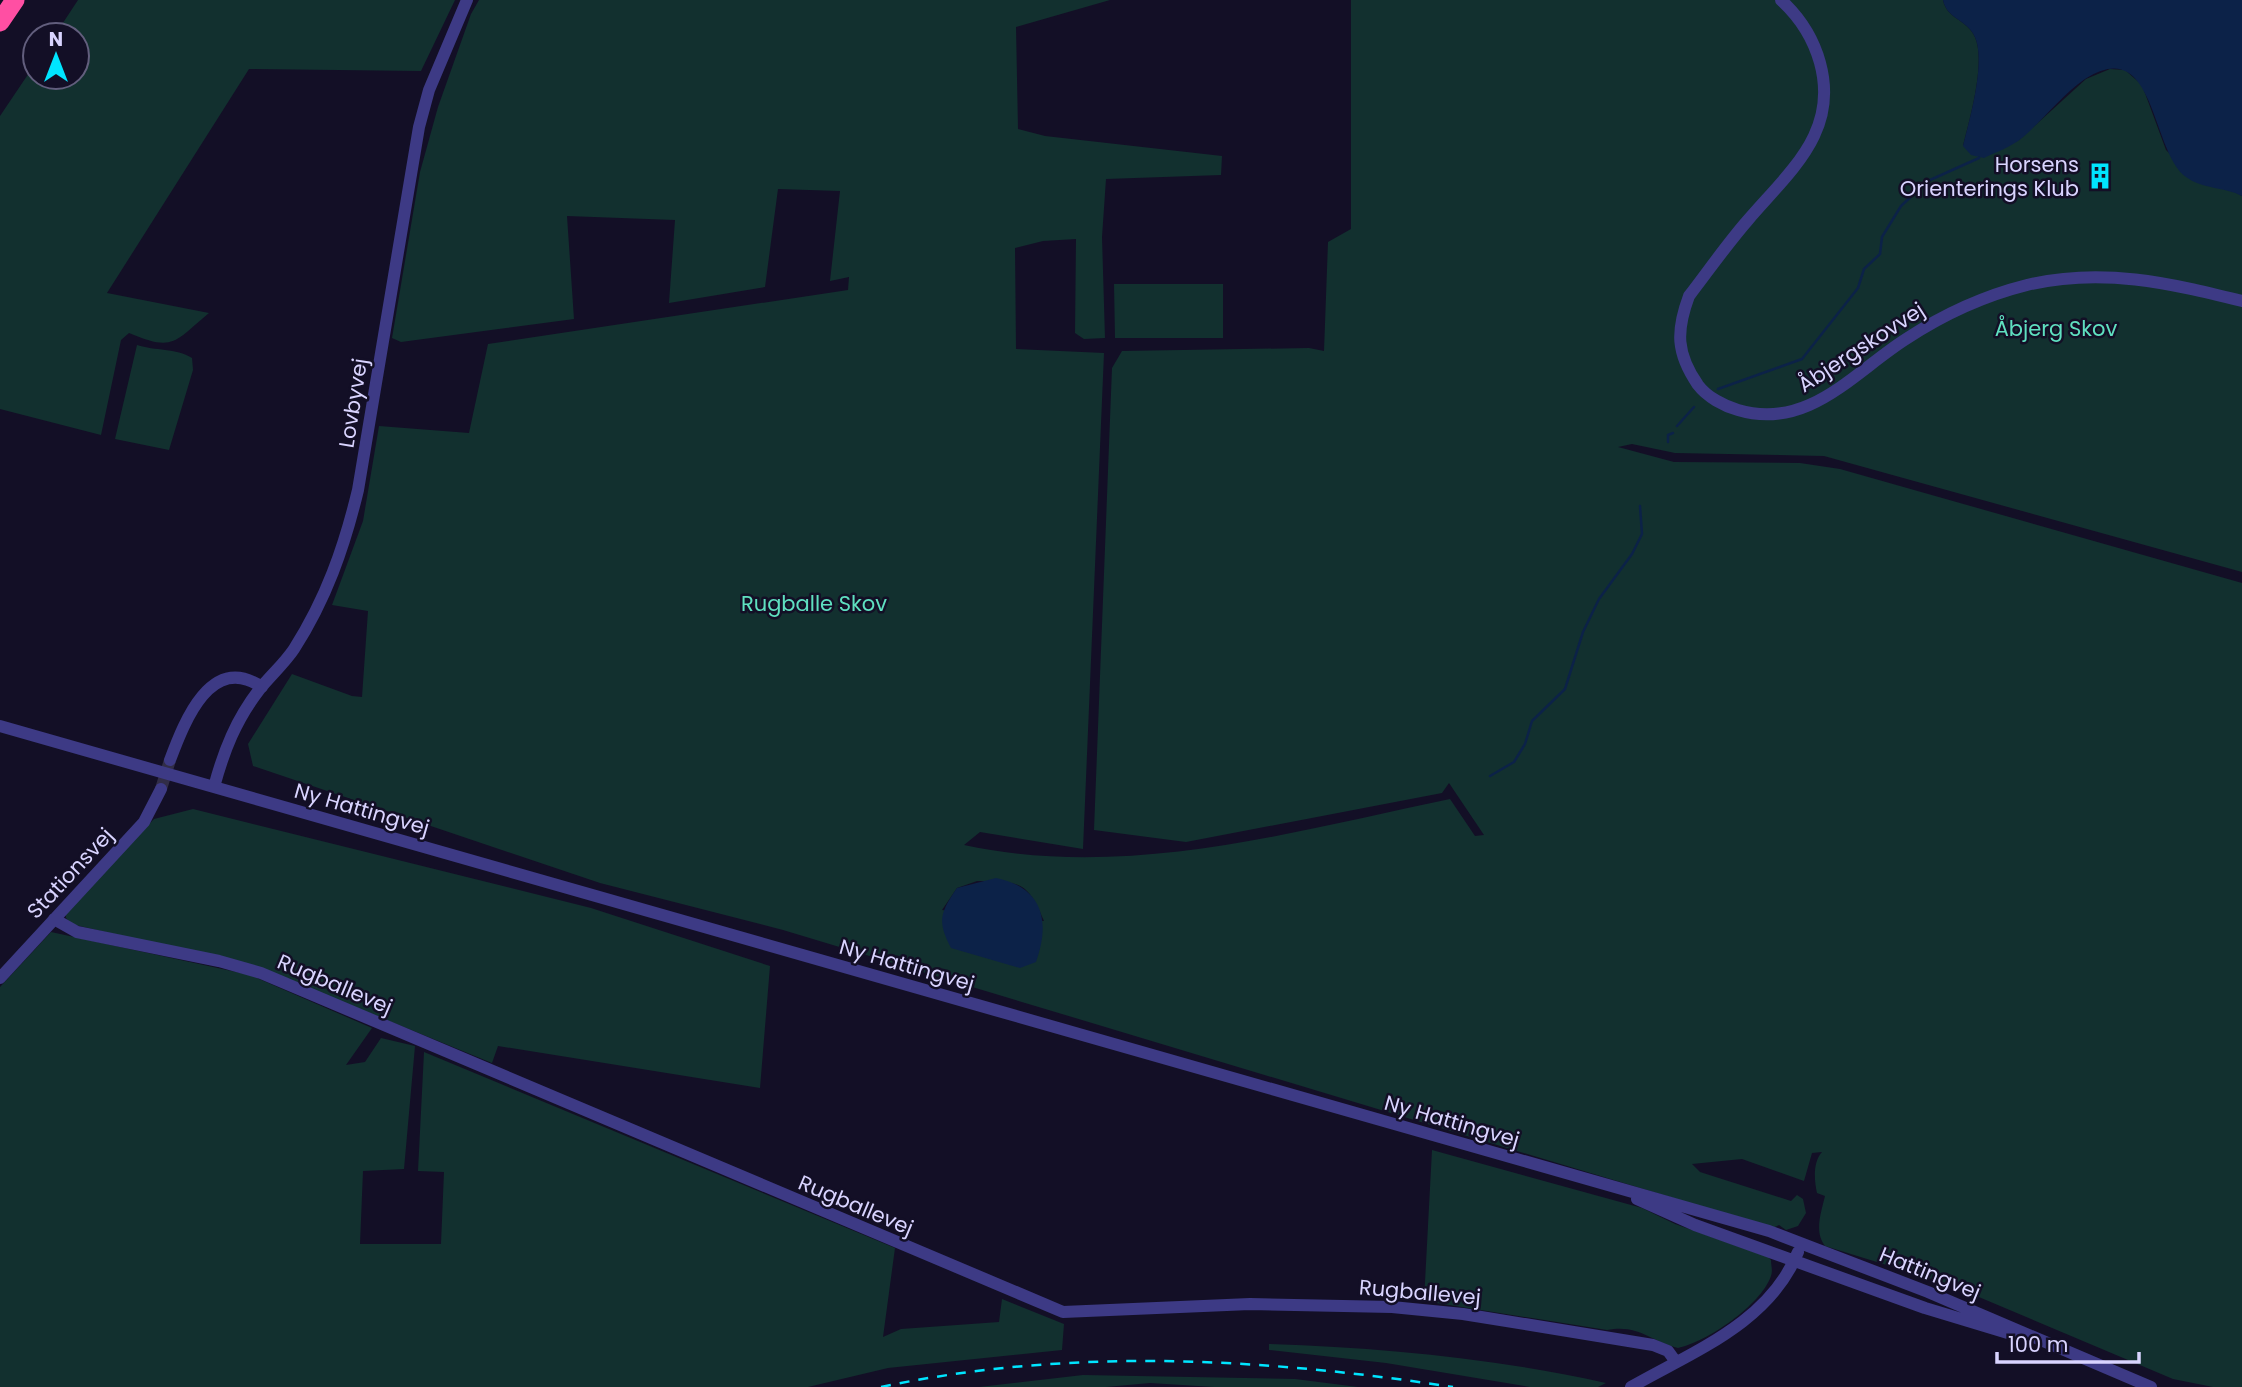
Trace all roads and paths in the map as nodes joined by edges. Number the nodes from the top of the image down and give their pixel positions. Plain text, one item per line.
1 (15, 0) edge
2 (467, 0) edge
3 (1781, 0) edge
4 (0, 22) edge
5 (2242, 301) edge
6 (262, 687) junction
7 (0, 726) edge
8 (170, 760) tunnel mouth
9 (214, 787) junction
10 (161, 789) tunnel mouth
11 (54, 919) junction
12 (0, 978) edge
13 (1588, 1180) junction
14 (1802, 1243) junction
15 (1795, 1259) junction
16 (1928, 1292) junction
17 (2058, 1349) junction
18 (1676, 1362) junction
19 (1631, 1387) edge
20 (2151, 1387) edge

1 - 4 highway
2 - 6 street, Lovbyvej
3 - 5 street, Åbjergskovvej
6 - 8 street
6 - 9 street, Lovbyvej
7 - 9 street, Ny Hattingvej
9 - 13 street, Ny Hattingvej
10 - 11 street, Stationsvej
11 - 12 street, Stationsvej
11 - 18 street, Rugballevej
13 - 14 street, Ny Hattingvej
13 - 15 street, Hattingvej
14 - 15 street
14 - 16 street, Hattingvej
15 - 16 street
15 - 17 street, Hattingvej
15 - 18 street
16 - 17 street, Hattingvej
17 - 20 street, Hattingvej
18 - 19 street

